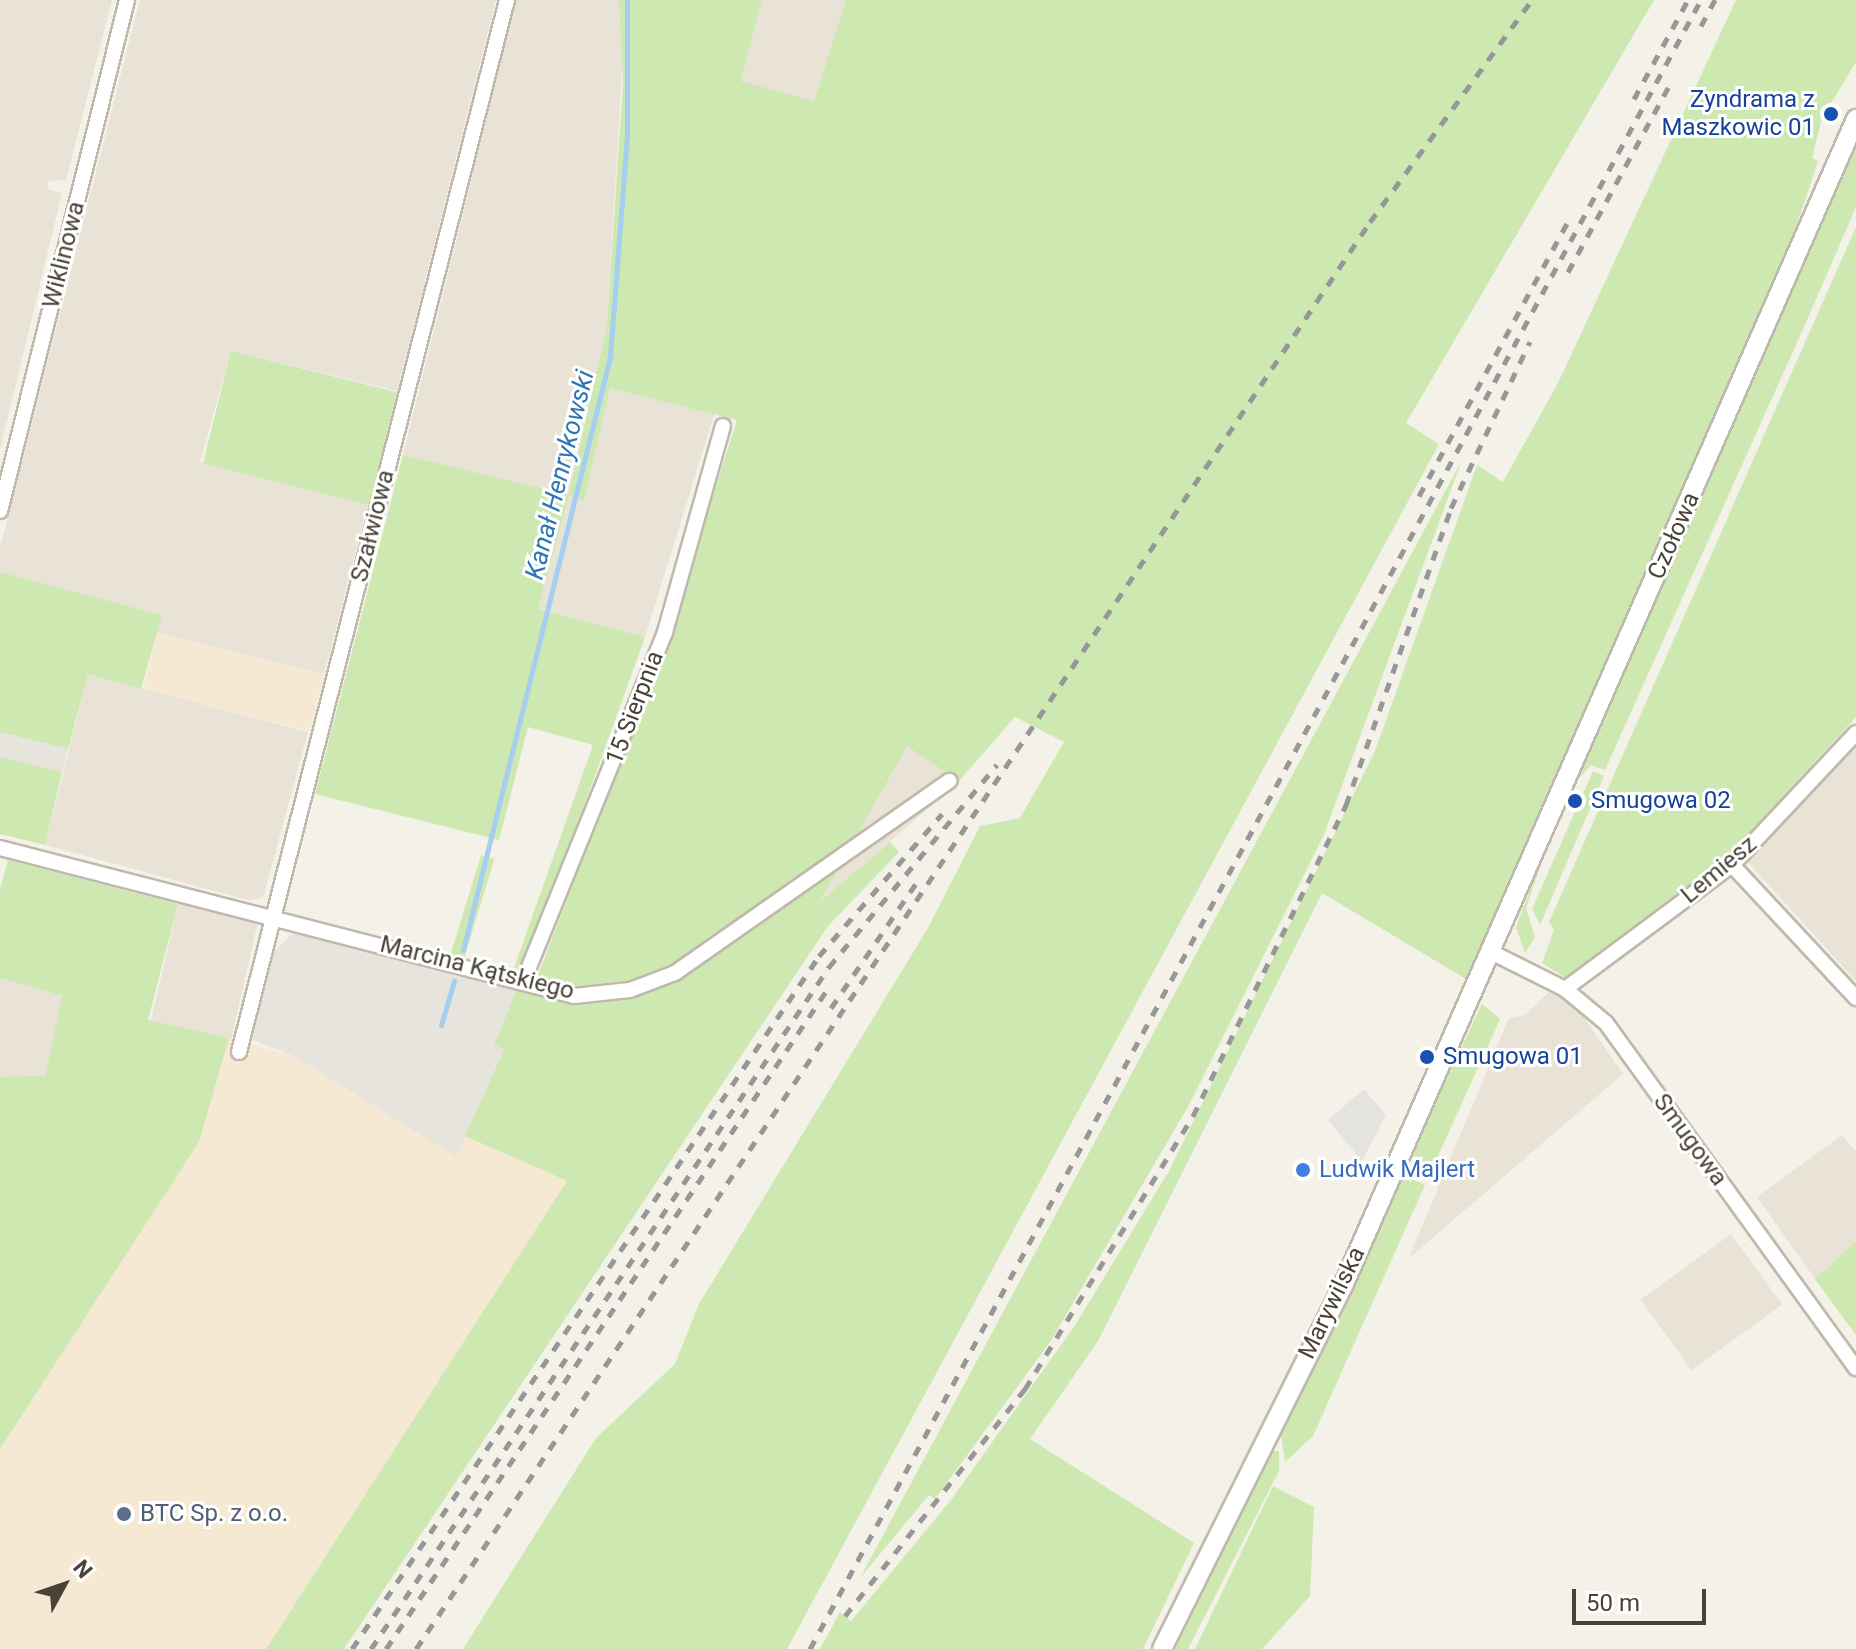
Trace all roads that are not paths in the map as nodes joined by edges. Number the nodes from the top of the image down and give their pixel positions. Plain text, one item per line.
1 (127, 0) edge
2 (507, 0) edge
3 (1856, 119) edge
4 (723, 426) dead end
5 (0, 511) edge
6 (1856, 733) edge
7 (949, 781) dead end
8 (0, 848) edge
9 (1732, 865) junction
10 (278, 916) junction
11 (1489, 951) junction
12 (523, 982) junction
13 (1565, 989) junction
14 (1856, 998) edge
15 (239, 1052) dead end
16 (1856, 1368) edge
17 (1162, 1649) edge

1 - 5 street, Wiklinowa
2 - 10 street, Szałwiowa
3 - 11 street, Czołowa
4 - 12 street, 15 Sierpnia
6 - 9 street, Lemiesz
7 - 12 street, Marcina Kątskiego
8 - 10 street, Marcina Kątskiego
9 - 13 street, Lemiesz
9 - 14 street
10 - 12 street, Marcina Kątskiego
10 - 15 street, Szałwiowa
11 - 13 street, Smugowa
11 - 17 street, Marywilska
13 - 16 street, Smugowa

